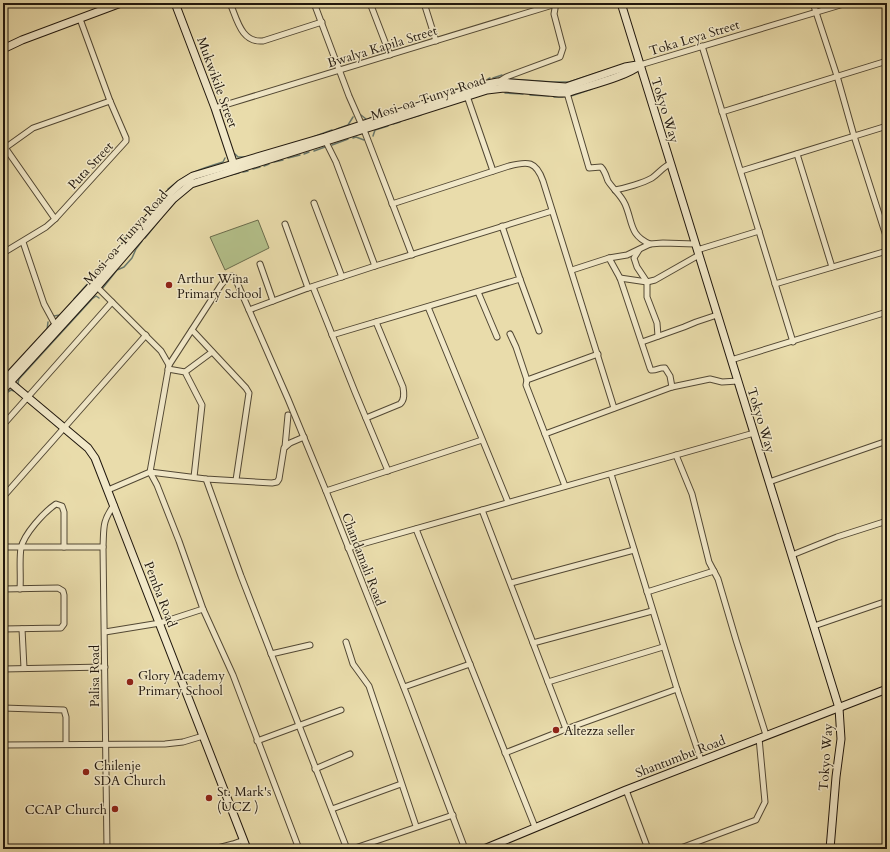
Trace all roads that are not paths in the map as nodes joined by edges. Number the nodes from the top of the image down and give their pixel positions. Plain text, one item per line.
1 (121, 3) edge
2 (175, 3) edge
3 (230, 3) edge
4 (314, 3) edge
5 (370, 3) edge
6 (424, 3) edge
7 (621, 3) edge
8 (813, 3) edge
9 (847, 3) edge
10 (556, 4) edge
11 (816, 12) junction
12 (80, 19) junction
13 (322, 22) junction
14 (436, 41) junction
15 (702, 46) junction
16 (634, 48) junction
17 (3, 49) edge
18 (390, 54) junction
19 (887, 61) edge
20 (640, 65) junction
21 (625, 67) junction
22 (339, 71) junction
23 (622, 74) junction
24 (837, 76) junction
25 (645, 80) junction
26 (497, 85) junction
27 (567, 93) junction
28 (467, 96) junction
29 (110, 100) junction
30 (215, 108) junction
31 (722, 112) junction
32 (887, 126) edge
33 (362, 127) junction
34 (854, 136) junction
35 (326, 142) junction
36 (4, 146) edge
37 (797, 154) junction
38 (670, 164) junction
39 (235, 167) junction
40 (493, 171) junction
41 (741, 171) junction
42 (615, 190) junction
43 (314, 203) dead end
44 (392, 204) junction
45 (552, 211) junction
46 (55, 219) junction
47 (285, 224) dead end
48 (502, 226) junction
49 (759, 231) junction
50 (887, 239) edge
51 (23, 242) junction
52 (650, 244) junction
53 (640, 248) junction
54 (697, 250) junction
55 (887, 251) edge
56 (3, 253) edge
57 (412, 255) junction
58 (609, 258) junction
59 (260, 264) dead end
60 (375, 266) junction
61 (832, 267) junction
62 (572, 270) junction
63 (342, 277) junction
64 (620, 278) junction
65 (520, 279) junction
66 (647, 282) junction
67 (775, 284) junction
68 (95, 286) junction
69 (311, 287) junction
70 (478, 292) junction
71 (273, 301) junction
72 (112, 302) junction
73 (428, 307) junction
74 (249, 310) junction
75 (887, 312) edge
76 (717, 315) junction
77 (376, 322) junction
78 (57, 328) junction
79 (192, 330) junction
80 (539, 331) dead end
81 (510, 334) dead end
82 (146, 335) junction
83 (332, 335) junction
84 (658, 336) junction
85 (497, 337) dead end
86 (642, 342) junction
87 (793, 342) junction
88 (212, 352) junction
89 (598, 354) junction
90 (731, 360) junction
91 (168, 367) junction
92 (185, 372) junction
93 (527, 380) junction
94 (6, 381) edge
95 (738, 381) junction
96 (672, 387) junction
97 (3, 390) edge
98 (27, 398) junction
99 (614, 408) junction
100 (288, 415) dead end
101 (366, 418) junction
102 (3, 425) edge
103 (65, 428) junction
104 (754, 433) junction
105 (545, 434) junction
106 (304, 437) junction
107 (482, 440) junction
108 (887, 441) edge
109 (284, 448) junction
110 (676, 455) junction
111 (388, 471) junction
112 (150, 472) junction
113 (611, 474) junction
114 (194, 477) junction
115 (206, 479) junction
116 (236, 480) junction
117 (769, 482) junction
118 (565, 486) junction
119 (108, 490) junction
120 (326, 491) junction
121 (3, 497) edge
122 (508, 502) junction
123 (114, 505) junction
124 (482, 510) junction
125 (887, 521) edge
126 (416, 529) junction
127 (3, 547) edge
128 (21, 547) junction
129 (64, 547) junction
130 (103, 547) junction
131 (348, 548) junction
132 (634, 550) junction
133 (792, 555) junction
134 (714, 571) junction
135 (511, 583) junction
136 (3, 589) edge
137 (20, 589) junction
138 (647, 592) junction
139 (887, 601) edge
140 (203, 609) junction
141 (652, 611) junction
142 (160, 623) junction
143 (814, 626) junction
144 (22, 629) junction
145 (3, 630) edge
146 (105, 632) junction
147 (346, 642) dead end
148 (534, 643) junction
149 (310, 645) dead end
150 (664, 647) junction
151 (271, 654) junction
152 (470, 664) junction
153 (105, 667) junction
154 (24, 668) junction
155 (3, 669) edge
156 (548, 682) junction
157 (404, 687) junction
158 (887, 689) edge
159 (677, 690) junction
160 (3, 708) edge
161 (839, 708) junction
162 (341, 710) dead end
163 (299, 726) junction
164 (566, 729) junction
165 (202, 736) junction
166 (763, 737) junction
167 (257, 741) junction
168 (66, 744) junction
169 (105, 744) junction
170 (3, 745) edge
171 (505, 753) junction
172 (350, 754) dead end
173 (701, 760) junction
174 (315, 768) junction
175 (401, 784) junction
176 (626, 790) junction
177 (332, 809) junction
178 (452, 814) junction
179 (416, 826) junction
180 (535, 827) junction
181 (244, 840) junction
182 (107, 849) edge
183 (214, 849) edge
184 (247, 849) edge
185 (299, 849) edge
186 (347, 849) edge
187 (352, 849) edge
188 (465, 849) edge
189 (484, 849) edge
190 (648, 849) edge
191 (678, 849) edge
192 (830, 849) edge

1 - 12 main road
2 - 30 main road, Mukwikile Street
3 - 13 street
4 - 13 street
5 - 18 street
6 - 14 street
7 - 16 main road, Tokyo Way
8 - 11 street
9 - 11 street, Toka Leya Street
10 - 14 street, Bwalya Kapila Street
10 - 26 street
11 - 15 street, Toka Leya Street
11 - 24 street
12 - 17 main road
12 - 29 street, Puta Street
13 - 22 street
14 - 18 street, Bwalya Kapila Street
15 - 20 street, Toka Leya Street
15 - 31 street
16 - 20 main road, Tokyo Way
16 - 21 main road
18 - 22 street, Bwalya Kapila Street
19 - 24 street
20 - 21 main road, Mosi-oa-Tunya Road
20 - 23 main road, Mosi-oa-Tunya Road
20 - 25 main road, Tokyo Way
21 - 26 main road, Mosi-oa-Tunya Road
22 - 30 street, Bwalya Kapila Street
22 - 33 street
23 - 25 main road
23 - 27 main road, Mosi-oa-Tunya Road
24 - 31 street
24 - 34 street
25 - 38 main road, Tokyo Way
26 - 27 main road, Mosi-oa-Tunya Road
26 - 28 main road, Mosi-oa-Tunya Road
26 - 33 main road, Mosi-oa-Tunya Road
27 - 42 street
28 - 33 main road, Mosi-oa-Tunya Road
28 - 40 street
29 - 36 street
29 - 46 street, Puta Street
30 - 39 main road, Mukwikile Street
31 - 41 street
32 - 34 street
33 - 35 main road, Mosi-oa-Tunya Road
33 - 39 main road, Mosi-oa-Tunya Road
33 - 44 street
34 - 37 street
34 - 50 street
35 - 39 main road, Mosi-oa-Tunya Road
35 - 60 street
36 - 46 street
37 - 41 street
37 - 61 street
38 - 42 street
38 - 54 main road, Tokyo Way
39 - 68 main road, Mosi-oa-Tunya Road
40 - 44 street
40 - 45 street
41 - 49 street
42 - 52 street
43 - 63 street
44 - 57 street
45 - 48 street
45 - 62 street
46 - 51 street, Puta Street
47 - 69 street
48 - 57 street
48 - 65 street
49 - 54 street
49 - 67 street
51 - 56 street, Puta Street
51 - 78 street
52 - 53 street
52 - 54 street
53 - 58 street
53 - 66 street
54 - 66 street
54 - 76 main road, Tokyo Way
55 - 61 street
57 - 60 street
58 - 62 street
58 - 64 street
59 - 71 street
60 - 63 street
61 - 67 street
62 - 89 street
63 - 69 street
64 - 66 street
64 - 86 street
65 - 70 street
65 - 80 street
66 - 84 street
67 - 87 street
68 - 72 street
68 - 78 main road, Mosi-oa-Tunya Road
69 - 71 street
69 - 83 street
70 - 73 street
70 - 85 street
71 - 74 street
72 - 82 street
72 - 98 street
73 - 77 street
73 - 107 street
74 - 79 street, Chandamali Road
74 - 106 street, Chandamali Road
75 - 87 street
76 - 84 street
76 - 90 main road, Tokyo Way
77 - 83 street
77 - 101 street
78 - 94 main road, Mosi-oa-Tunya Road
79 - 88 street
79 - 91 street
81 - 93 street
82 - 91 street
82 - 103 street
83 - 101 street
84 - 86 street
86 - 96 street
87 - 90 street
88 - 92 street
88 - 116 street
89 - 93 street
89 - 99 street
90 - 95 main road, Tokyo Way
91 - 92 street
91 - 112 street
92 - 114 street
93 - 105 street
94 - 97 main road, Mosi-oa-Tunya Road
94 - 98 main road, Pemba Road
95 - 96 street
95 - 104 main road, Tokyo Way
96 - 99 street
98 - 102 street
98 - 103 main road, Pemba Road
99 - 105 street
100 - 109 street
101 - 111 street
103 - 119 main road, Pemba Road
103 - 121 street
104 - 110 street
104 - 117 main road, Tokyo Way
105 - 118 street
106 - 109 street
106 - 120 street, Chandamali Road
107 - 111 street
107 - 122 street
108 - 117 street
109 - 116 street
110 - 113 street
110 - 134 street
111 - 120 street
112 - 114 street
112 - 119 street
112 - 140 street
113 - 118 street
113 - 132 street
114 - 115 street
115 - 116 street
115 - 151 street
117 - 133 main road, Tokyo Way
118 - 122 street
119 - 123 main road, Pemba Road
120 - 131 street, Chandamali Road
122 - 124 street
123 - 130 street, Palisa Road
123 - 142 main road, Pemba Road
124 - 126 street
124 - 135 street
125 - 133 street
126 - 131 street
126 - 152 street
127 - 128 street
128 - 129 street
128 - 129 street
128 - 137 street
129 - 130 street
130 - 146 street, Palisa Road
131 - 157 street, Chandamali Road
132 - 135 street
132 - 138 street
133 - 143 main road, Tokyo Way
134 - 138 street
134 - 166 street
135 - 148 street
136 - 137 street
137 - 144 street
138 - 141 street
139 - 143 street
140 - 142 street
140 - 167 street
141 - 148 street
141 - 150 street
142 - 146 street
142 - 165 main road, Pemba Road
143 - 161 main road, Tokyo Way
144 - 145 street
144 - 154 street
146 - 153 street, Palisa Road
147 - 175 street
148 - 156 street
149 - 151 street
150 - 156 street
150 - 159 street
151 - 163 street
152 - 157 street
152 - 171 street
153 - 154 street
153 - 169 street, Palisa Road
154 - 155 street
156 - 164 street
157 - 178 street, Chandamali Road
158 - 161 main road, Shantumbu Road
159 - 164 street
159 - 173 street
160 - 168 street
161 - 166 main road, Shantumbu Road
161 - 192 main road, Tokyo Way
162 - 163 street
163 - 167 street
163 - 174 street
164 - 171 street
165 - 169 street
165 - 181 main road, Pemba Road
166 - 173 main road, Shantumbu Road
166 - 191 street
167 - 185 street
168 - 169 street
168 - 170 street
169 - 182 street, Palisa Road
171 - 180 street
172 - 174 street
173 - 176 main road, Shantumbu Road
174 - 177 street
175 - 177 street
175 - 179 street
176 - 180 main road, Shantumbu Road
176 - 190 street
177 - 186 street
178 - 179 street
178 - 188 street, Chandamali Road
179 - 187 street
180 - 189 main road, Shantumbu Road
181 - 183 street
181 - 184 main road, Pemba Road

